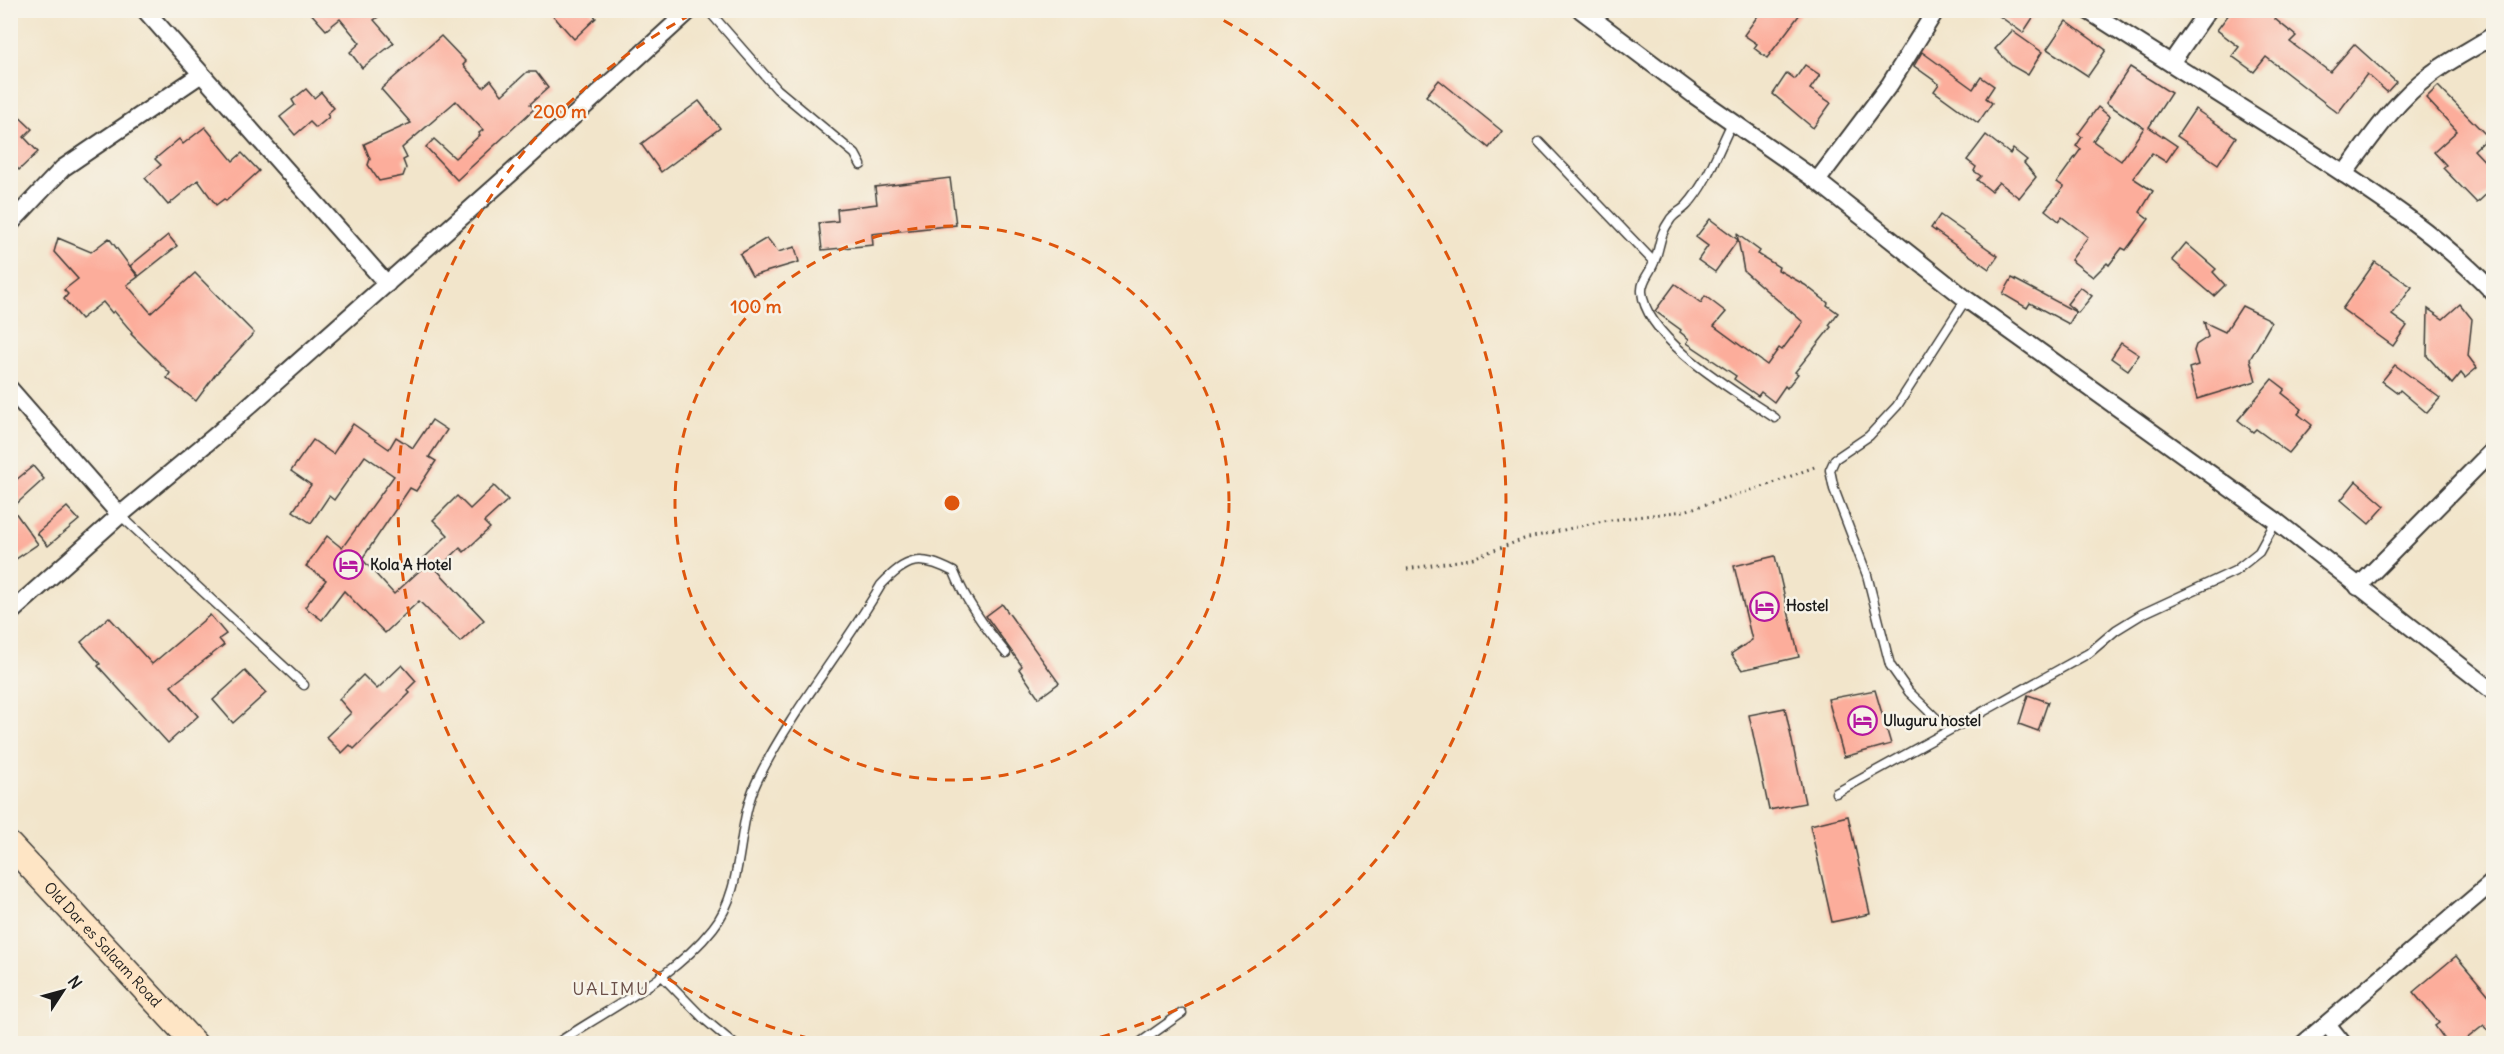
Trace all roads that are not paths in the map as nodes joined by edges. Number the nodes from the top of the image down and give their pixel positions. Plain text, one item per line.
1 (145, 10) edge
2 (690, 10) edge
3 (708, 10) edge
4 (1581, 10) edge
5 (1936, 10) edge
6 (2088, 10) edge
7 (2208, 10) edge
8 (2493, 35) edge
9 (2171, 63) junction
10 (200, 75) junction
11 (1733, 120) junction
12 (1539, 142) dead end
13 (861, 165) dead end
14 (2344, 174) junction
15 (1817, 182) junction
16 (10, 224) edge
17 (1654, 262) junction
18 (387, 284) junction
19 (2493, 293) edge
20 (1966, 299) junction
21 (10, 389) edge
22 (1775, 418) dead end
23 (2493, 449) edge
24 (120, 515) junction
25 (2276, 521) junction
26 (2358, 587) junction
27 (10, 612) edge
28 (1005, 653) dead end
29 (304, 685) dead end
30 (2493, 692) edge
31 (1959, 725) junction
32 (1836, 793) dead end
33 (10, 845) edge
34 (2493, 881) edge
35 (662, 975) junction
36 (1182, 1013) dead end
37 (2327, 1024) junction
38 (195, 1044) edge
39 (556, 1044) edge
40 (734, 1044) edge
41 (1138, 1044) edge
42 (2303, 1044) edge
43 (2343, 1044) edge

1 - 10 street
2 - 18 street
3 - 13 lane
4 - 11 street
5 - 15 street
6 - 9 street
7 - 9 street
8 - 14 street
9 - 14 street
10 - 16 street
10 - 18 street
11 - 15 street
11 - 17 lane
12 - 17 lane
14 - 19 street
15 - 20 street
17 - 22 lane
18 - 24 street
20 - 25 street
20 - 31 lane
21 - 24 street
23 - 26 street
24 - 27 street
24 - 29 lane
25 - 26 street
25 - 31 lane
26 - 30 street
28 - 35 lane
31 - 32 lane
33 - 38 main road, Old Dar es Salaam Road
34 - 37 street
35 - 39 lane
35 - 40 lane
36 - 41 lane
37 - 42 street
37 - 43 street

